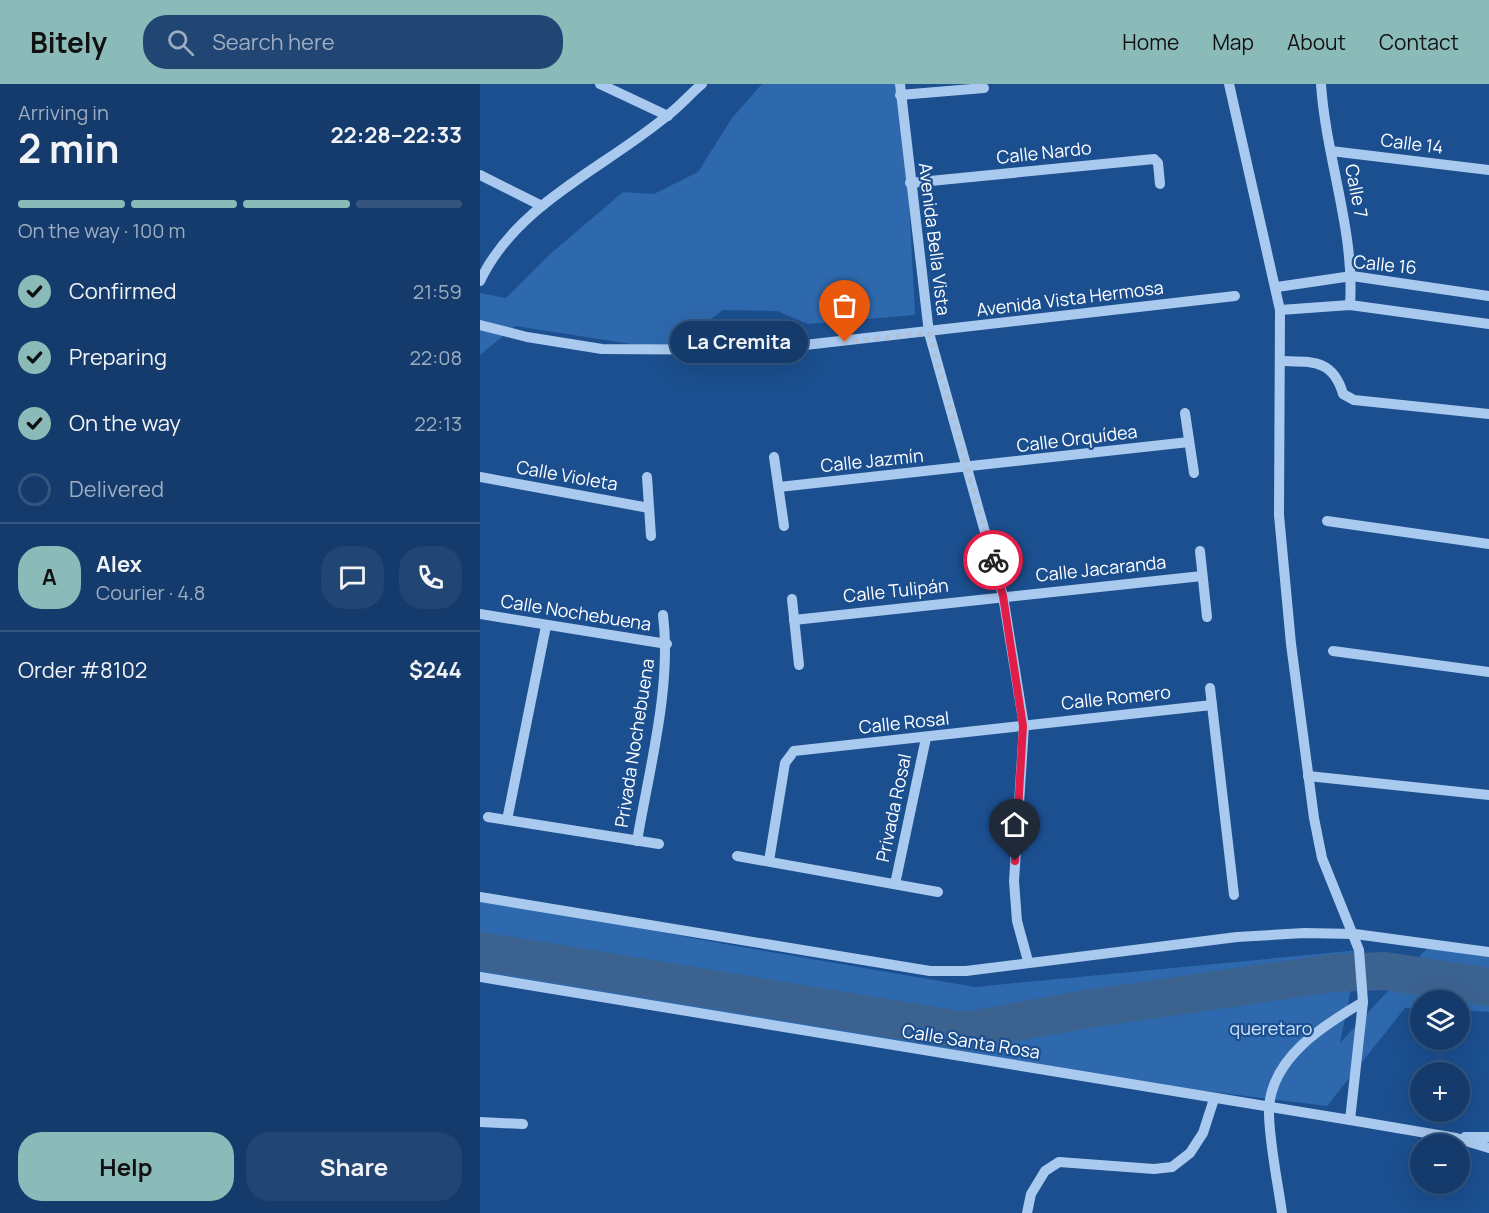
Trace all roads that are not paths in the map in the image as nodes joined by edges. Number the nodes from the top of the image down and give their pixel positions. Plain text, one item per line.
1 (600, 84) edge
2 (702, 84) edge
3 (1228, 84) edge
4 (1321, 84) edge
5 (984, 88) dead end
6 (900, 90) edge
7 (668, 116) junction
8 (1331, 151) junction
9 (1489, 170) edge
10 (480, 176) edge
11 (910, 183) junction
12 (1160, 184) dead end
13 (542, 206) junction
14 (1352, 276) junction
15 (480, 281) edge
16 (1277, 287) junction
17 (1235, 296) dead end
18 (1489, 296) edge
19 (1350, 305) junction
20 (1280, 310) junction
21 (1489, 324) edge
22 (480, 325) edge
23 (929, 333) junction
24 (1282, 361) junction
25 (1185, 413) dead end
26 (1489, 414) edge
27 (1189, 442) junction
28 (774, 457) dead end
29 (968, 468) junction
30 (1194, 473) dead end
31 (480, 477) edge
32 (647, 477) dead end
33 (779, 487) junction
34 (649, 508) junction
35 (1327, 521) dead end
36 (784, 526) dead end
37 (651, 536) dead end
38 (1489, 544) edge
39 (1200, 551) dead end
40 (1202, 576) junction
41 (1003, 596) junction
42 (792, 599) dead end
43 (480, 614) edge
44 (663, 615) dead end
45 (1207, 617) dead end
46 (794, 620) junction
47 (546, 626) junction
48 (666, 644) junction
49 (1333, 651) dead end
50 (799, 665) dead end
51 (1489, 672) edge
52 (1210, 688) dead end
53 (1212, 705) junction
54 (1023, 726) junction
55 (926, 738) junction
56 (1308, 776) junction
57 (1489, 795) edge
58 (488, 817) dead end
59 (507, 820) junction
60 (637, 841) junction
61 (659, 844) dead end
62 (737, 856) dead end
63 (769, 861) junction
64 (895, 884) junction
65 (938, 892) dead end
66 (1233, 895) dead end
67 (480, 897) edge
68 (1355, 934) junction
69 (1489, 952) edge
70 (1029, 961) junction
71 (480, 977) edge
72 (1363, 1002) junction
73 (1214, 1099) junction
74 (1269, 1108) junction
75 (1350, 1120) junction
76 (480, 1122) edge
77 (523, 1124) dead end
78 (1432, 1134) edge
79 (1489, 1137) edge
80 (1470, 1138) edge
81 (1470, 1142) edge
82 (1489, 1148) edge
83 (1027, 1213) edge
84 (1282, 1213) edge

1 - 7 street
2 - 7 street
3 - 16 street
4 - 8 street, Calle 7
5 - 6 street
6 - 11 street, Avenida Bella Vista
7 - 13 street
8 - 9 street, Calle 14
8 - 14 street, Calle 7
10 - 13 street
11 - 12 street, Calle Nardo
11 - 23 street, Avenida Bella Vista
13 - 15 street
14 - 16 street, Calle 16
14 - 18 street, Calle 16
14 - 19 street, Calle 7
16 - 20 street
17 - 23 street, Avenida Vista Hermosa
19 - 20 street
19 - 21 street
20 - 24 street
22 - 23 street, Avenida Vista Hermosa
23 - 29 street, Avenida Bella Vista
24 - 26 street
24 - 56 street
25 - 27 street
27 - 29 street, Calle Orquídea
27 - 30 street
28 - 33 street
29 - 33 street, Calle Jazmín
29 - 41 street, Avenida Bella Vista
31 - 34 street, Calle Violeta
32 - 34 street
33 - 36 street
34 - 37 street
35 - 38 street
39 - 40 street
40 - 41 street, Calle Jacaranda
40 - 45 street
41 - 46 street, Calle Tulipán
41 - 54 street, Avenida Bella Vista
42 - 46 street
43 - 47 street, Calle Nochebuena
44 - 48 street, Privada Nochebuena
46 - 50 street
47 - 48 street, Calle Nochebuena
47 - 59 street
48 - 60 street, Privada Nochebuena
49 - 51 street
52 - 53 street
53 - 54 street, Calle Romero
53 - 66 street
54 - 55 street, Calle Rosal
54 - 70 street, Avenida Bella Vista
55 - 63 street, Calle Rosal
55 - 64 street, Privada Rosal
56 - 57 street
56 - 68 street
58 - 59 street
59 - 60 street
60 - 61 street
62 - 63 street, Privada Rosal
63 - 64 street, Privada Rosal
64 - 65 street, Privada Rosal
67 - 70 street
68 - 69 street
68 - 70 street
68 - 72 street
71 - 73 street, Calle Santa Rosa
72 - 74 street
72 - 75 street
73 - 74 street, Calle Santa Rosa
73 - 83 street
74 - 75 street, Calle Santa Rosa
74 - 84 street
75 - 78 street, Calle Santa Rosa
76 - 77 street
79 - 80 street, Calle Santa Rosa
81 - 82 street, Calle Santa Rosa

